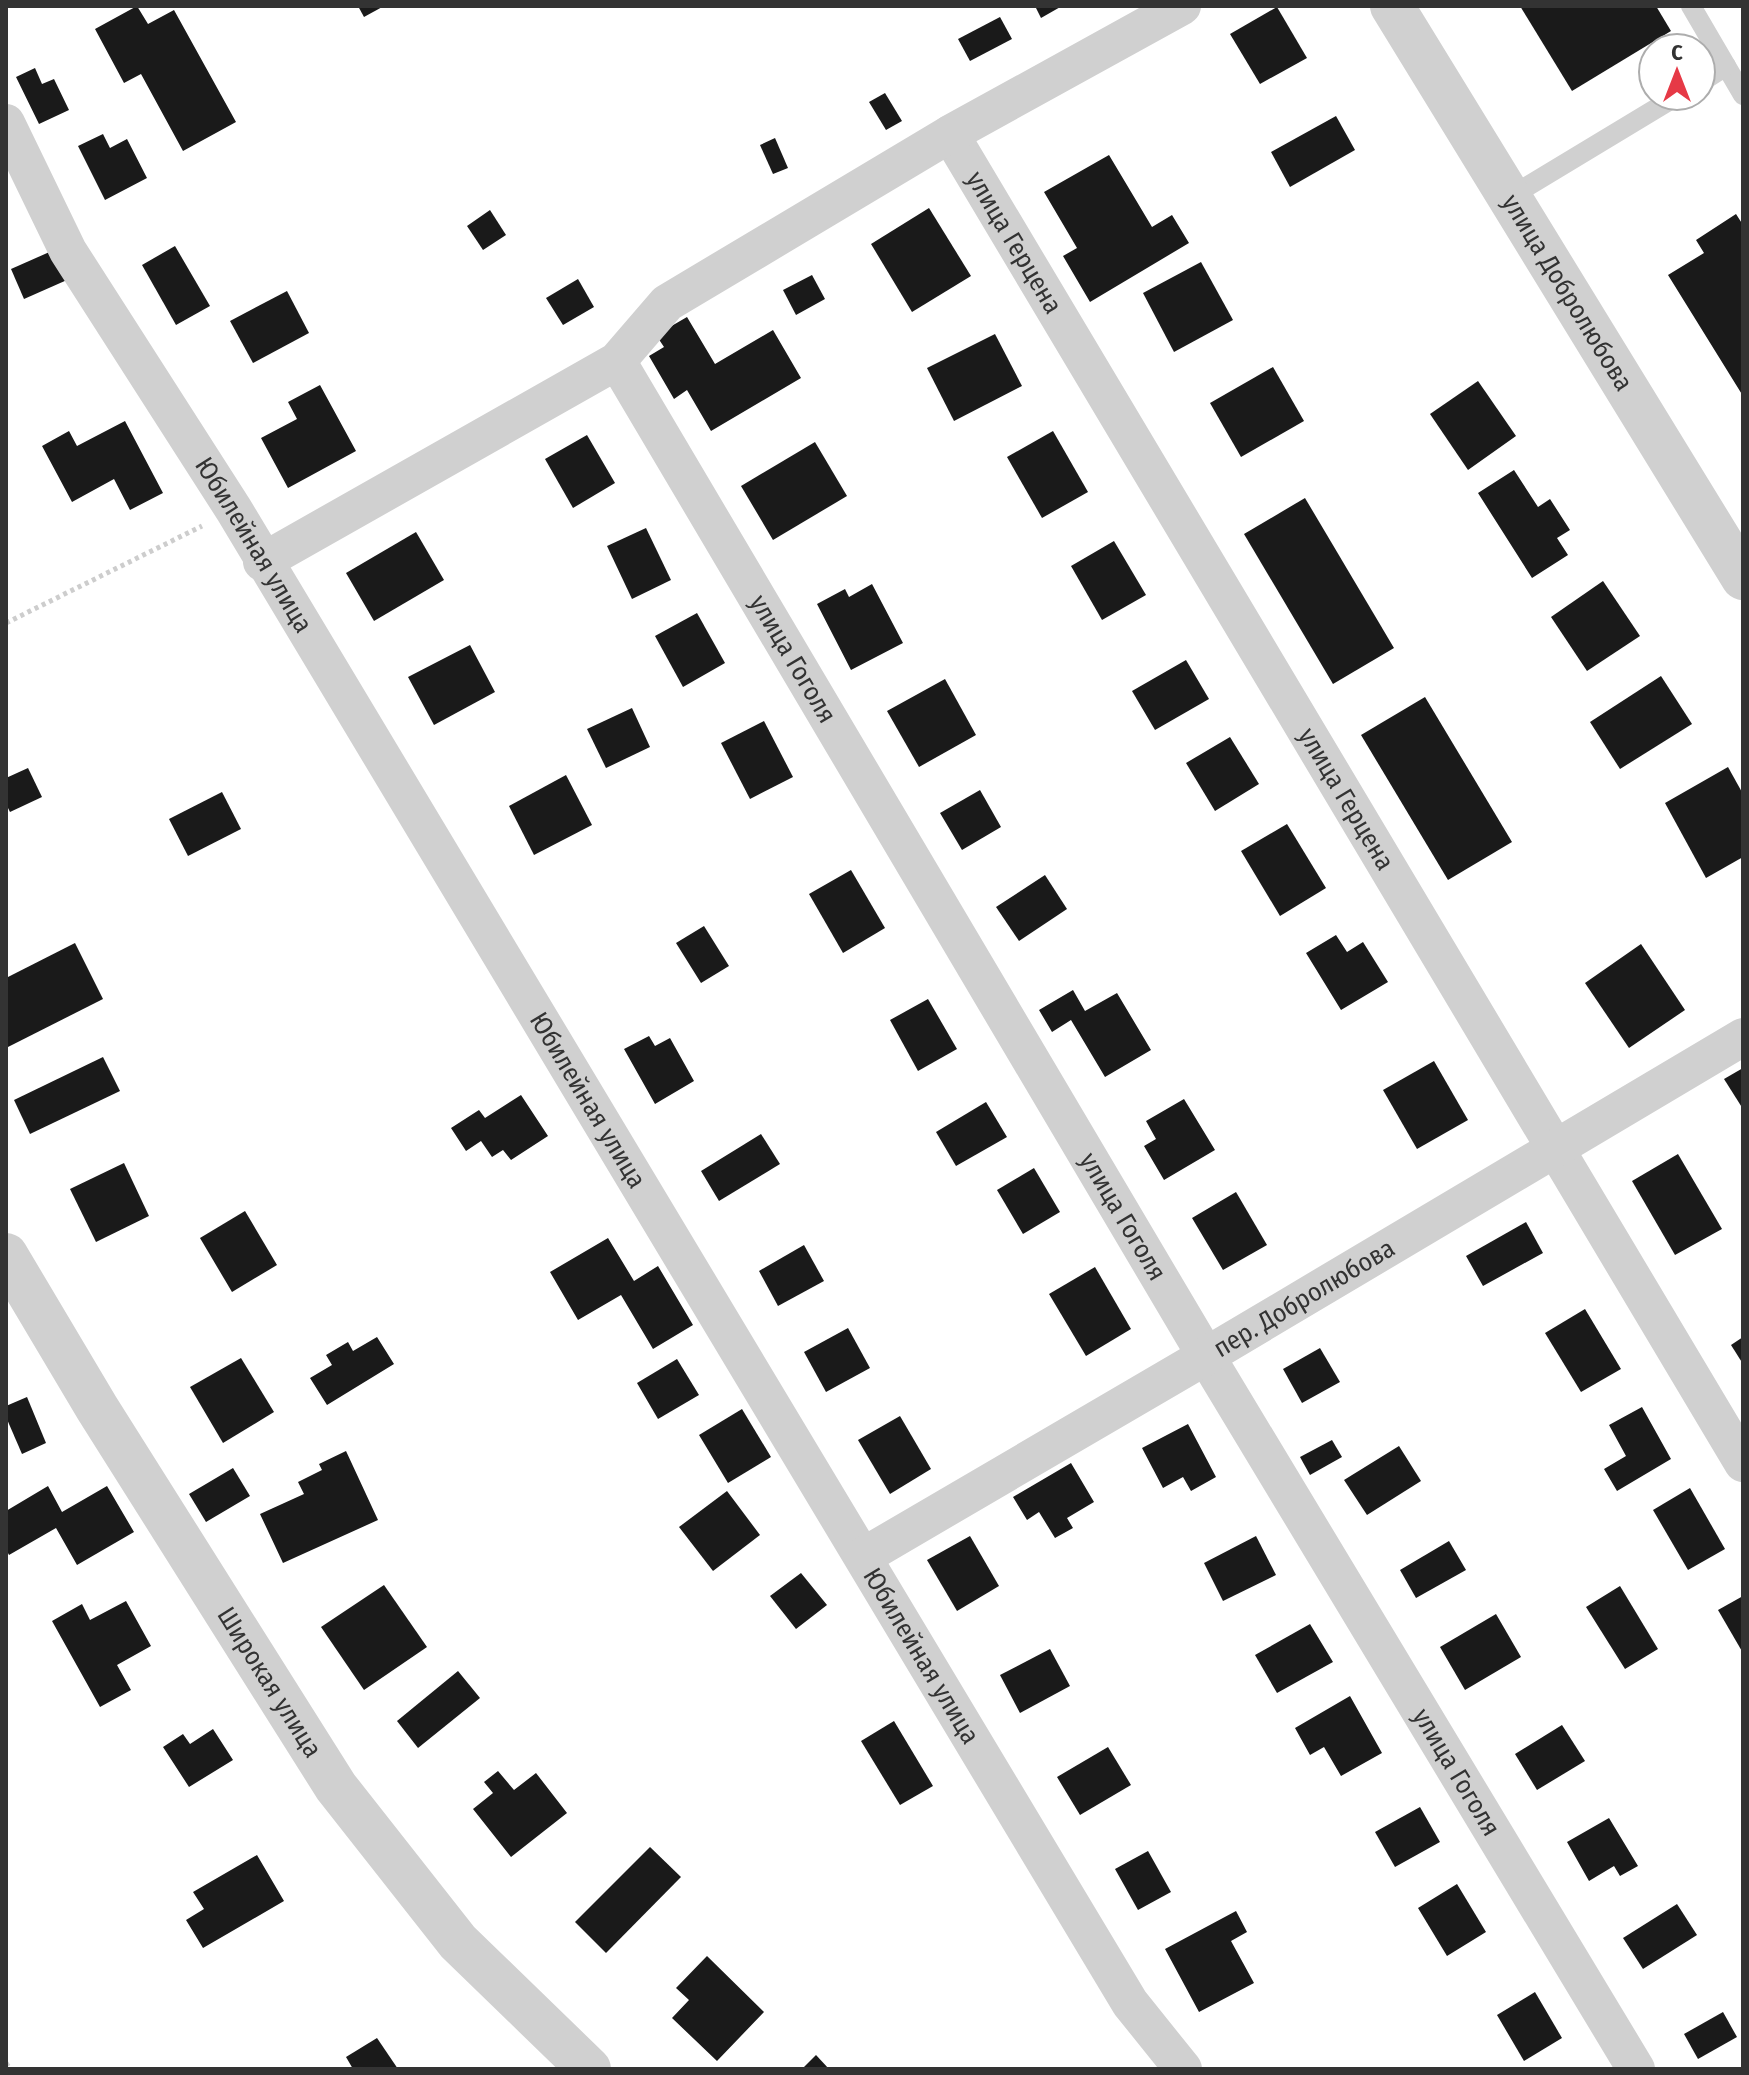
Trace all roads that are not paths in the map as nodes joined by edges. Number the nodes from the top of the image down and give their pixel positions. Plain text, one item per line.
1 (1182, 6) edge
2 (1392, 6) edge
3 (1691, 6) edge
4 (1726, 66) junction
5 (1717, 72) edge
6 (1743, 95) edge
7 (1650, 112) edge
8 (6, 123) edge
9 (950, 134) junction
10 (1508, 198) junction
11 (617, 361) junction
12 (262, 562) junction
13 (1743, 578) edge
14 (1743, 1037) edge
15 (1555, 1150) junction
16 (6, 1255) edge
17 (1206, 1356) junction
18 (1743, 1463) edge
19 (864, 1556) junction
20 (589, 2069) edge
21 (1183, 2069) edge
22 (1636, 2069) edge

1 - 9 street
2 - 10 street, улица Добролюбова
3 - 4 lane
4 - 5 lane
4 - 6 lane
7 - 10 lane
8 - 12 street, Юбилейная улица
9 - 11 street
9 - 15 street, улица Герцена
10 - 13 street, улица Добролюбова
11 - 12 street
11 - 17 street, улица Гоголя
12 - 19 street, Юбилейная улица
14 - 15 street, пер. Добролюбова
15 - 17 street, пер. Добролюбова
15 - 18 street, улица Герцена
16 - 20 street, Широкая улица
17 - 19 street, пер. Добролюбова
17 - 22 street, улица Гоголя
19 - 21 street, Юбилейная улица

